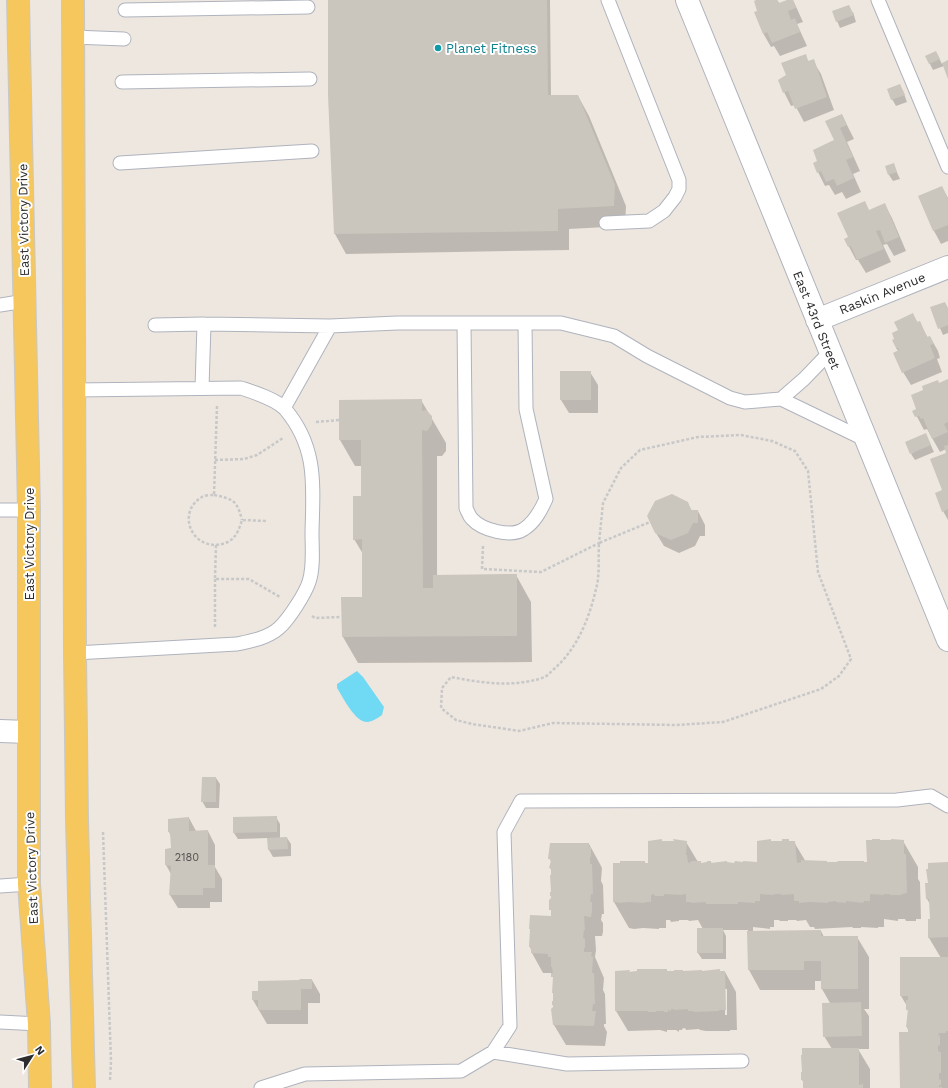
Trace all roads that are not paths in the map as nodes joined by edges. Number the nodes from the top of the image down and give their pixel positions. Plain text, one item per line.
1 (18, 0) edge
2 (73, 0) edge
3 (608, 0) edge
4 (687, 0) edge
5 (878, 0) edge
6 (308, 7) dead end
7 (125, 10) dead end
8 (73, 37) junction
9 (124, 39) dead end
10 (310, 80) dead end
11 (122, 82) dead end
12 (312, 151) dead end
13 (120, 162) dead end
14 (948, 167) edge
15 (606, 223) dead end
16 (948, 267) edge
17 (25, 302) junction
18 (0, 305) edge
19 (817, 320) junction
20 (525, 322) junction
21 (464, 323) junction
22 (204, 324) junction
23 (155, 325) dead end
24 (330, 326) junction
25 (830, 352) junction
26 (202, 388) junction
27 (75, 390) junction
28 (781, 399) junction
29 (284, 408) junction
30 (866, 440) junction
31 (0, 510) edge
32 (29, 510) junction
33 (948, 640) edge
34 (75, 653) junction
35 (0, 731) edge
36 (28, 732) junction
37 (948, 806) edge
38 (29, 884) junction
39 (0, 886) edge
40 (0, 1022) edge
41 (39, 1024) junction
42 (493, 1052) junction
43 (742, 1062) dead end
44 (40, 1088) edge
45 (84, 1088) edge
46 (261, 1088) edge

1 - 17 main road, East Victory Drive
2 - 8 main road
3 - 15 lane
4 - 19 street, East 43rd Street
5 - 14 lane
6 - 7 lane
8 - 9 lane
8 - 27 main road
10 - 11 lane
12 - 13 lane
16 - 19 street, Raskin Avenue
17 - 18 lane
17 - 32 main road, East Victory Drive
19 - 25 street, East 43rd Street
20 - 21 lane
20 - 21 lane
20 - 28 lane
21 - 24 lane
22 - 23 lane
22 - 24 lane
22 - 26 lane
24 - 29 lane
25 - 28 lane
25 - 30 street, East 43rd Street
26 - 27 lane
26 - 29 lane
27 - 34 main road
28 - 30 lane
29 - 34 lane
30 - 33 street, East 43rd Street
31 - 32 lane
32 - 36 main road, East Victory Drive
34 - 45 main road
35 - 36 street
36 - 38 main road, East Victory Drive
37 - 42 lane
38 - 39 lane
38 - 41 main road, East Victory Drive
40 - 41 lane
41 - 44 main road, East Victory Drive
42 - 43 lane
42 - 46 lane

